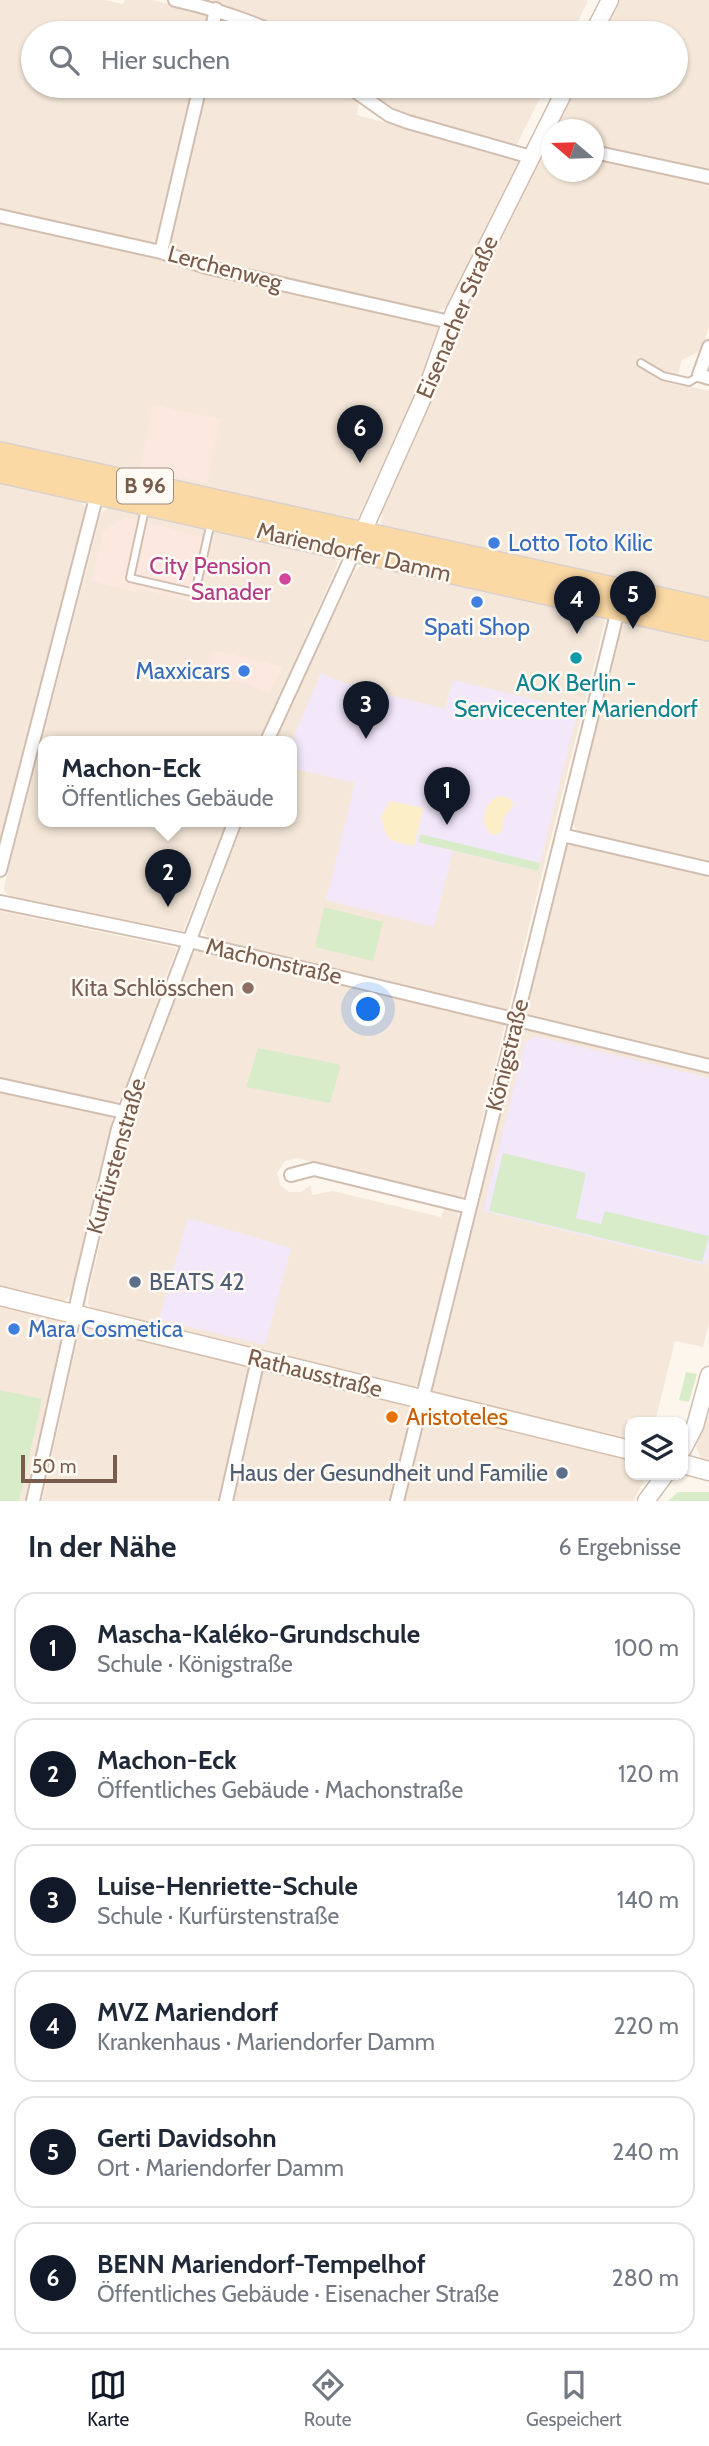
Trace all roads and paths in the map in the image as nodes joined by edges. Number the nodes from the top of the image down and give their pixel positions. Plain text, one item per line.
1 (175, 0) edge
2 (610, 0) edge
3 (216, 9) junction
4 (214, 21) edge
5 (249, 21) edge
6 (599, 21) edge
7 (197, 98) edge
8 (365, 98) edge
9 (562, 98) edge
10 (554, 119) edge
11 (541, 146) edge
12 (604, 154) edge
13 (531, 157) junction
14 (709, 177) edge
15 (0, 216) edge
16 (161, 252) junction
17 (450, 322) junction
18 (709, 347) edge
19 (641, 363) dead end
20 (704, 377) edge
21 (0, 453) edge
22 (0, 472) edge
23 (100, 484) junction
24 (146, 504) junction
25 (211, 519) junction
26 (358, 543) junction
27 (709, 609) edge
28 (618, 610) junction
29 (709, 629) edge
30 (269, 736) edge
31 (233, 827) edge
32 (562, 835) junction
33 (709, 869) edge
34 (0, 870) edge
35 (0, 902) edge
36 (189, 941) junction
37 (516, 1019) junction
38 (709, 1066) edge
39 (0, 1085) edge
40 (124, 1112) junction
41 (291, 1175) dead end
42 (469, 1207) junction
43 (0, 1296) edge
44 (74, 1314) junction
45 (258, 1359) junction
46 (709, 1375) edge
47 (422, 1399) junction
48 (688, 1440) edge
49 (625, 1449) edge
50 (688, 1465) edge
51 (709, 1471) edge
52 (661, 1480) edge
53 (33, 1501) edge
54 (226, 1501) edge
55 (397, 1501) edge
56 (646, 1501) edge

1 - 3 street
2 - 6 street
3 - 4 street
3 - 5 street
7 - 16 street
8 - 13 street
9 - 10 street, Eisenacher Straße
11 - 13 street, Eisenacher Straße
12 - 14 street
13 - 17 street, Eisenacher Straße
15 - 16 street, Lerchenweg
16 - 17 street, Lerchenweg
17 - 26 street, Eisenacher Straße
18 - 20 street
19 - 20 lane
21 - 23 main road, Mariendorfer Damm / B 96
22 - 23 main road, Mariendorfer Damm / B 96
23 - 24 main road, Mariendorfer Damm / B 96
23 - 26 main road, Mariendorfer Damm / B 96
23 - 34 street
24 - 25 main road, Mariendorfer Damm / B 96
24 - 25 lane
25 - 26 main road, Mariendorfer Damm / B 96
26 - 27 main road, Mariendorfer Damm / B 96
26 - 28 main road, Mariendorfer Damm / B 96
26 - 30 street
28 - 29 main road, Mariendorfer Damm / B 96
28 - 32 street, Königstraße
31 - 36 street, Kurfürstenstraße
32 - 33 street
32 - 37 street, Königstraße
35 - 36 street, Machonstraße
36 - 37 street, Machonstraße
36 - 40 street, Kurfürstenstraße
37 - 38 street, Machonstraße
37 - 42 street, Königstraße
39 - 40 street
40 - 44 street, Kurfürstenstraße
41 - 42 street
42 - 47 street, Königstraße
43 - 44 main road, Rathausstraße
44 - 45 main road, Rathausstraße
44 - 53 street, Kurfürstenstraße
45 - 47 main road, Rathausstraße
45 - 54 street
46 - 48 street
47 - 49 main road, Rathausstraße
47 - 55 street, Königstraße
50 - 51 main road
52 - 56 street

